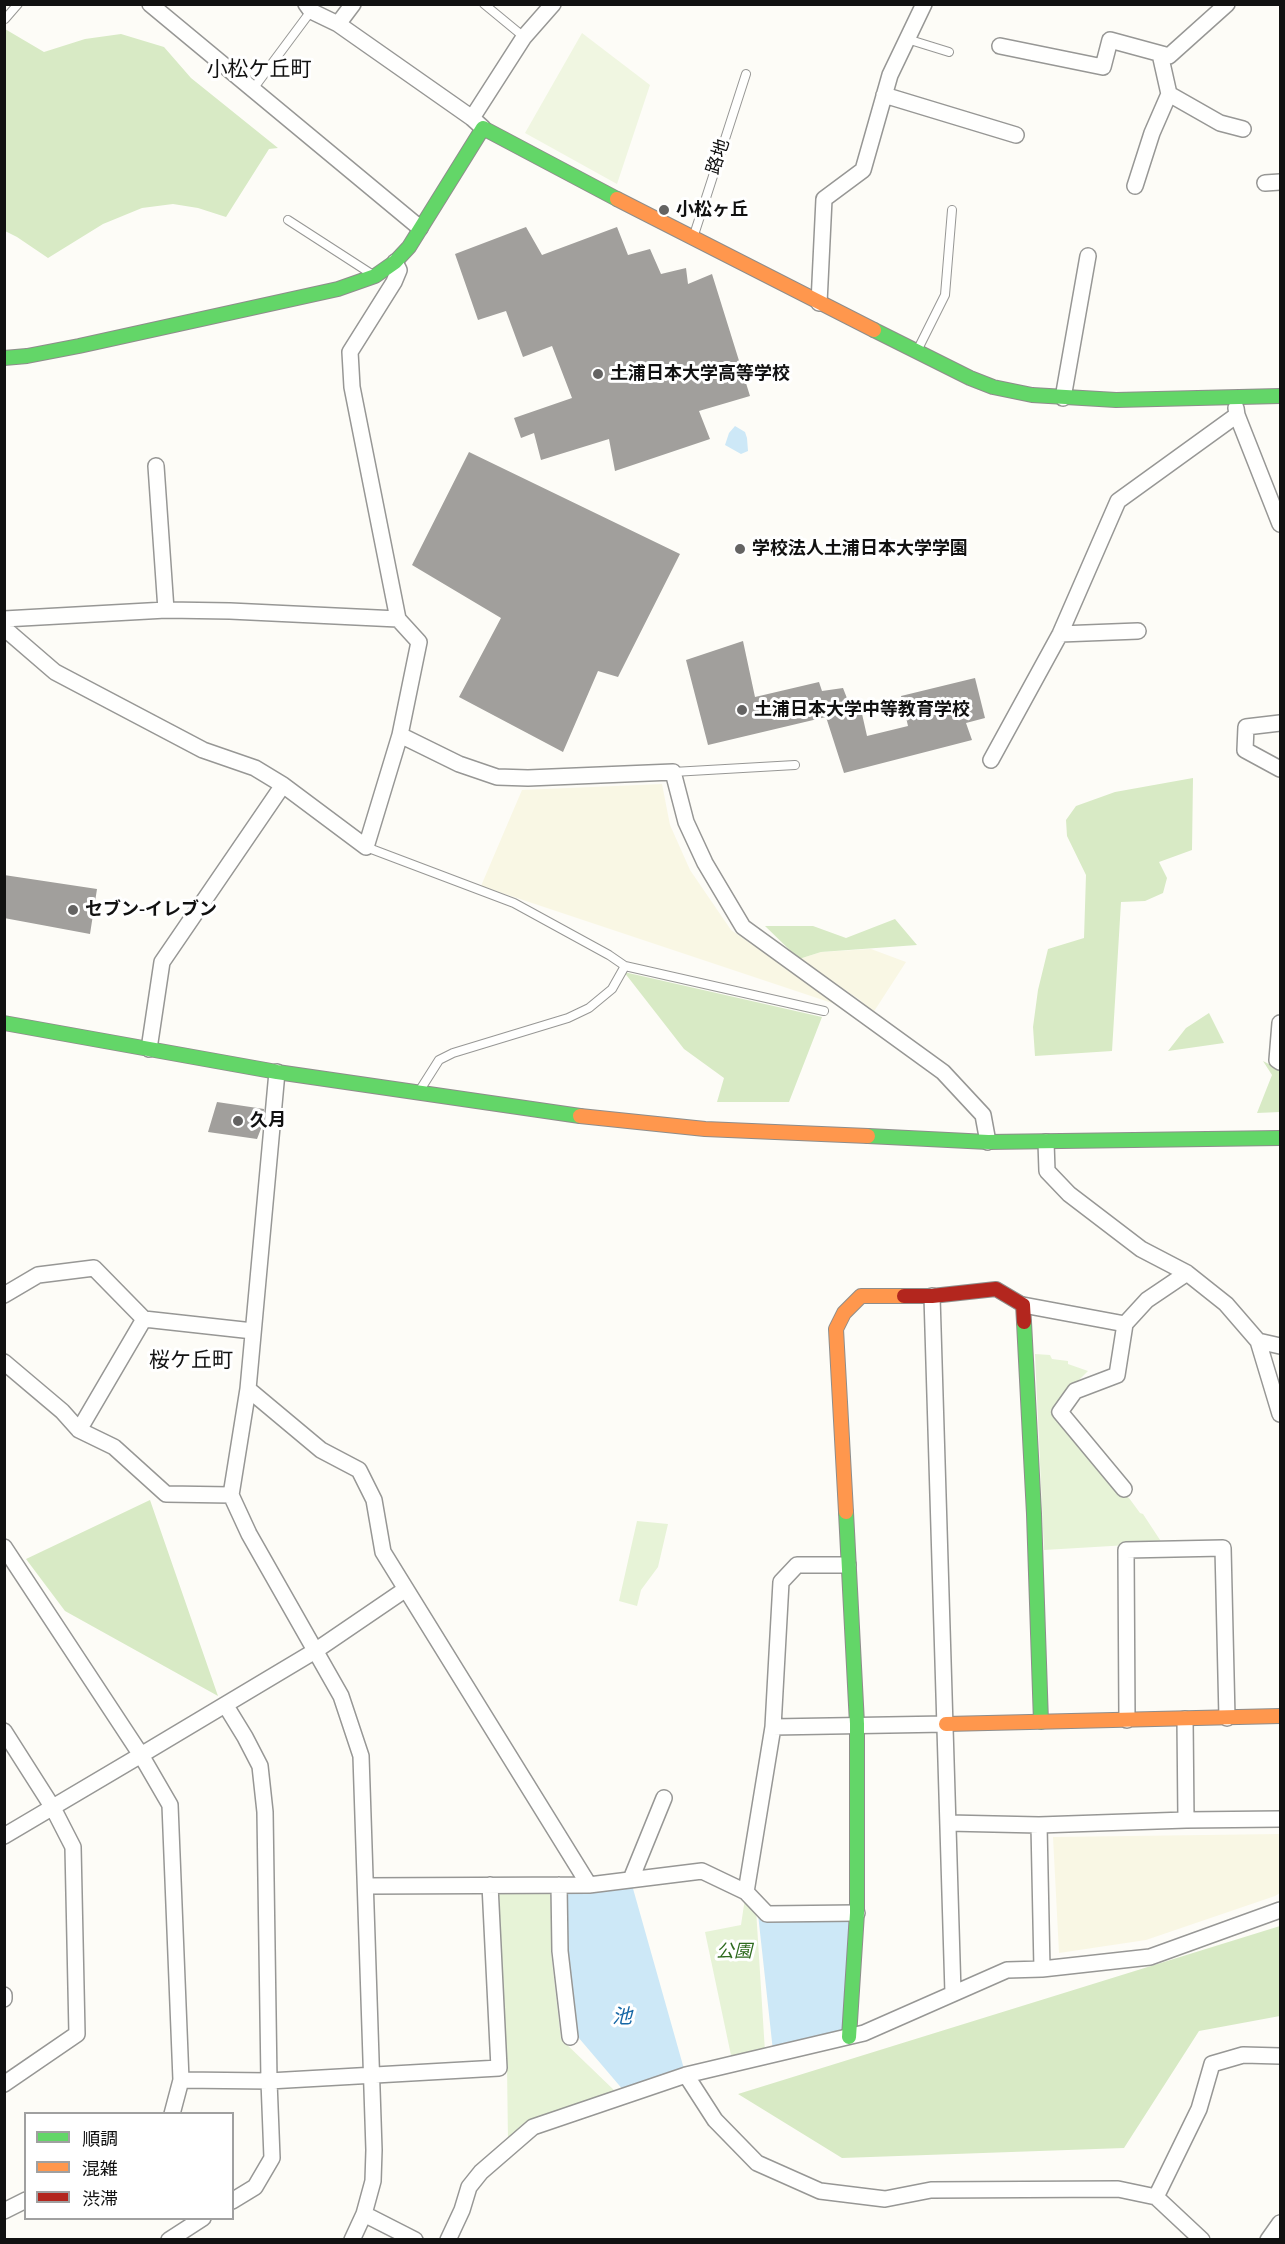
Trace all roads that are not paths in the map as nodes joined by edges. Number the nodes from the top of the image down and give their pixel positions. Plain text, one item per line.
1 (18, 4) edge
2 (150, 4) edge
3 (353, 4) edge
4 (484, 4) edge
5 (553, 4) edge
6 (924, 4) edge
7 (1227, 4) edge
8 (308, 8) edge
9 (5, 19) edge
10 (338, 24) junction
11 (524, 37) junction
12 (907, 39) junction
13 (1000, 46) dead end
14 (949, 52) dead end
15 (1160, 54) junction
16 (746, 74) dead end
17 (253, 89) junction
18 (1169, 94) junction
19 (884, 95) junction
20 (478, 123) junction
21 (1243, 129) dead end
22 (1016, 135) dead end
23 (1281, 182) edge
24 (1265, 183) dead end
25 (1136, 186) dead end
26 (952, 210) dead end
27 (288, 220) dead end
28 (420, 228) junction
29 (692, 239) junction
30 (1088, 256) dead end
31 (395, 262) junction
32 (375, 276) junction
33 (819, 303) junction
34 (917, 352) junction
35 (4, 358) edge
36 (1234, 396) junction
37 (1281, 396) edge
38 (1063, 398) junction
39 (1237, 416) junction
40 (156, 466) dead end
41 (1281, 524) edge
42 (166, 610) junction
43 (4, 619) edge
44 (398, 619) junction
45 (4, 628) edge
46 (1138, 631) dead end
47 (1060, 634) junction
48 (1281, 723) edge
49 (400, 735) junction
50 (991, 760) dead end
51 (795, 765) dead end
52 (1281, 769) edge
53 (673, 772) junction
54 (283, 785) junction
55 (366, 847) junction
56 (625, 966) junction
57 (824, 1011) dead end
58 (4, 1023) edge
59 (1281, 1023) edge
60 (148, 1049) junction
61 (1281, 1062) edge
62 (277, 1072) junction
63 (419, 1093) junction
64 (1281, 1138) edge
65 (988, 1142) junction
66 (1046, 1142) junction
67 (1187, 1274) junction
68 (4, 1295) edge
69 (932, 1296) junction
70 (1023, 1305) junction
71 (144, 1319) junction
72 (1125, 1324) junction
73 (253, 1331) junction
74 (1258, 1341) junction
75 (1281, 1346) edge
76 (4, 1362) edge
77 (248, 1389) junction
78 (1281, 1413) edge
79 (79, 1430) junction
80 (1124, 1489) dead end
81 (231, 1494) junction
82 (4, 1547) edge
83 (848, 1565) junction
84 (406, 1589) junction
85 (315, 1651) junction
86 (226, 1706) junction
87 (1281, 1716) edge
88 (1227, 1718) junction
89 (1185, 1719) junction
90 (1127, 1720) junction
91 (1041, 1722) junction
92 (857, 1724) junction
93 (946, 1724) junction
94 (773, 1727) junction
95 (4, 1731) edge
96 (141, 1755) junction
97 (664, 1798) dead end
98 (53, 1808) junction
99 (1281, 1819) edge
100 (1186, 1820) junction
101 (948, 1823) junction
102 (1039, 1826) junction
103 (4, 1836) edge
104 (631, 1880) junction
105 (490, 1885) junction
106 (559, 1885) junction
107 (589, 1885) junction
108 (366, 1886) junction
109 (746, 1892) junction
110 (1281, 1910) edge
111 (857, 1913) junction
112 (1042, 1969) junction
113 (952, 1993) junction
114 (570, 2037) dead end
115 (849, 2037) junction
116 (1281, 2056) edge
117 (686, 2075) junction
118 (372, 2076) junction
119 (181, 2080) junction
120 (269, 2081) junction
121 (4, 2084) edge
122 (173, 2112) edge
123 (1156, 2197) junction
124 (234, 2200) edge
125 (24, 2201) edge
126 (4, 2211) edge
127 (364, 2214) junction
128 (200, 2220) edge
129 (1281, 2223) edge
130 (169, 2240) edge
131 (352, 2240) edge
132 (415, 2240) edge
133 (448, 2240) edge
134 (1202, 2240) edge
135 (1268, 2240) edge

1 - 9 lane
2 - 17 street
3 - 10 street
4 - 11 lane
5 - 11 street
6 - 12 street
7 - 15 street
8 - 10 street
8 - 17 lane
10 - 20 street
11 - 20 street
12 - 14 lane
12 - 19 street
13 - 15 street
15 - 18 street
16 - 29 lane, 路地
17 - 28 street
18 - 21 street
18 - 25 street
19 - 22 street
19 - 33 street
20 - 28 street
20 - 29 street
23 - 24 street
26 - 34 lane
27 - 32 lane
28 - 31 street
29 - 33 street
30 - 38 street
31 - 32 street
31 - 44 street
32 - 35 street
33 - 34 street
34 - 38 street
36 - 37 street
36 - 38 street
36 - 39 street
39 - 41 street
39 - 47 street
40 - 42 street
42 - 43 street
42 - 44 street
44 - 49 street
45 - 54 street
46 - 47 street
47 - 50 street
48 - 52 street
49 - 53 street
49 - 55 street
51 - 53 lane
53 - 65 street
54 - 55 street
54 - 60 street
55 - 56 lane
56 - 57 lane
56 - 63 lane
58 - 60 street
59 - 61 street
60 - 62 street
62 - 63 street
62 - 73 street
63 - 65 street
64 - 66 street
65 - 66 street
66 - 67 street
67 - 72 street
67 - 74 street
68 - 71 street
69 - 70 street
69 - 83 street
69 - 93 street
70 - 72 street
70 - 91 street
71 - 73 street
71 - 79 street
72 - 80 street
73 - 77 street
74 - 75 street
74 - 78 street
76 - 79 street
77 - 81 street
77 - 84 street
79 - 81 street
81 - 85 street
82 - 96 street
83 - 92 street
83 - 94 street
84 - 85 street
84 - 107 street
85 - 86 street
85 - 108 street
86 - 96 street
86 - 120 street
87 - 88 street
88 - 89 street
88 - 90 street
89 - 90 street
89 - 100 street
90 - 91 street
91 - 93 street
92 - 93 street
92 - 94 street
92 - 111 street
93 - 101 street
94 - 109 street
95 - 98 street
96 - 98 street
96 - 119 street
97 - 104 street
98 - 103 street
98 - 121 street
99 - 100 street
100 - 102 street
101 - 102 street
101 - 113 street
102 - 112 street
104 - 107 street
104 - 109 street
105 - 106 street
105 - 108 street
105 - 118 street
106 - 107 street
106 - 114 street
108 - 118 street
109 - 111 street
110 - 112 street
111 - 115 street
112 - 113 street
113 - 115 street
115 - 117 street
116 - 123 street
117 - 123 street
117 - 133 street
118 - 120 street
118 - 127 street
119 - 120 street
119 - 122 street
120 - 124 street
123 - 134 street
125 - 126 street
127 - 131 street
127 - 132 street
128 - 130 street
129 - 135 street

